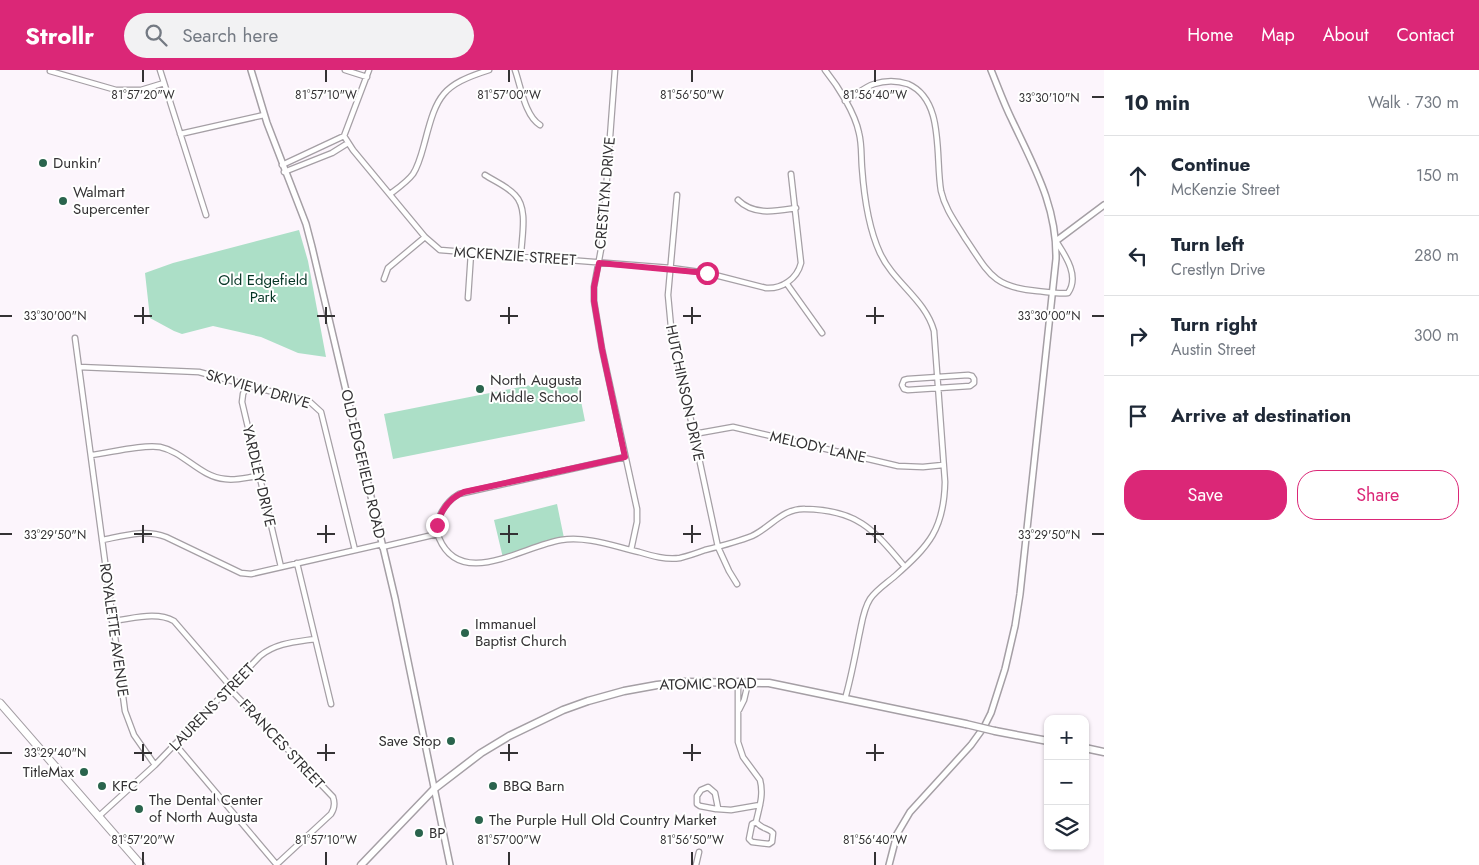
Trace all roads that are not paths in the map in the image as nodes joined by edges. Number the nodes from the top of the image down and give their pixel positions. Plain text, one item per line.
1 (160, 70) edge
2 (251, 70) edge
3 (344, 70) edge
4 (369, 70) edge
5 (489, 70) edge
6 (515, 70) edge
7 (615, 70) edge
8 (825, 70) edge
9 (991, 70) edge
10 (50, 71) edge
11 (367, 77) junction
12 (164, 83) junction
13 (845, 101) junction
14 (264, 115) junction
15 (540, 125) dead end
16 (180, 134) junction
17 (344, 136) junction
18 (348, 143) junction
19 (282, 165) junction
20 (284, 172) junction
21 (791, 174) dead end
22 (485, 175) dead end
23 (390, 194) junction
24 (677, 195) dead end
25 (738, 200) dead end
26 (1104, 205) edge
27 (796, 208) junction
28 (206, 215) dead end
29 (425, 237) junction
30 (1056, 241) junction
31 (471, 253) junction
32 (521, 257) junction
33 (599, 263) junction
34 (671, 268) junction
35 (384, 278) dead end
36 (786, 284) junction
37 (1052, 292) junction
38 (468, 298) dead end
39 (822, 333) dead end
40 (76, 338) dead end
41 (79, 367) junction
42 (938, 378) junction
43 (247, 385) junction
44 (939, 389) junction
45 (694, 434) junction
46 (91, 455) junction
47 (625, 457) junction
48 (943, 465) junction
49 (259, 476) junction
50 (437, 534) junction
51 (102, 540) junction
52 (382, 546) junction
53 (718, 547) junction
54 (355, 550) junction
55 (631, 550) junction
56 (297, 563) junction
57 (281, 567) junction
58 (905, 567) junction
59 (737, 584) dead end
60 (112, 621) junction
61 (315, 639) junction
62 (738, 682) junction
63 (748, 682) junction
64 (231, 688) junction
65 (845, 699) junction
66 (0, 703) edge
67 (331, 704) dead end
68 (739, 714) junction
69 (1044, 740) edge
70 (175, 744) junction
71 (1089, 749) edge
72 (1104, 752) edge
73 (156, 765) junction
74 (434, 790) junction
75 (760, 805) junction
76 (716, 809) junction
77 (98, 817) junction
78 (756, 822) junction
79 (699, 852) dead end
80 (141, 865) edge
81 (276, 865) edge
82 (361, 865) edge
83 (450, 865) edge
84 (696, 865) edge
85 (889, 865) edge

1 - 12 street
2 - 14 street, OLD EDGEFIELD ROAD
3 - 11 street
4 - 11 street
5 - 23 street
6 - 15 street
7 - 33 street, CRESTLYN DRIVE
8 - 13 street
9 - 30 street
10 - 12 street
11 - 17 street
12 - 16 street
13 - 37 street
13 - 42 street
14 - 16 street
14 - 19 street, OLD EDGEFIELD ROAD
16 - 28 street
17 - 18 street, MCKENZIE STREET
17 - 19 street
18 - 20 street
18 - 23 street, MCKENZIE STREET
19 - 20 street, OLD EDGEFIELD ROAD
20 - 52 street, OLD EDGEFIELD ROAD
21 - 27 street
22 - 32 street
23 - 29 street, MCKENZIE STREET
24 - 34 street, HUTCHINSON DRIVE
25 - 27 street
26 - 30 street
27 - 36 street
29 - 31 street, MCKENZIE STREET
29 - 35 street
30 - 37 street
30 - 37 street
31 - 32 street, MCKENZIE STREET
31 - 38 street
32 - 33 street, MCKENZIE STREET
33 - 34 street, MCKENZIE STREET
33 - 47 street, CRESTLYN DRIVE
34 - 36 street, MCKENZIE STREET
34 - 45 street, HUTCHINSON DRIVE
36 - 39 street
37 - 85 street
40 - 41 street, ROYALETTE AVENUE
41 - 43 street, SKYVIEW DRIVE
41 - 46 street, ROYALETTE AVENUE
42 - 44 street
42 - 44 street
42 - 44 street
43 - 49 street, YARDLEY DRIVE
43 - 54 street, SKYVIEW DRIVE
44 - 48 street
45 - 48 street, MELODY LANE
45 - 53 street, HUTCHINSON DRIVE
46 - 49 street
46 - 51 street, ROYALETTE AVENUE
47 - 50 street
47 - 55 street, CRESTLYN DRIVE
48 - 58 street
49 - 57 street, YARDLEY DRIVE
50 - 52 street
50 - 55 street
51 - 57 street
51 - 60 street, ROYALETTE AVENUE
52 - 54 street
52 - 74 street, OLD EDGEFIELD ROAD
53 - 55 street
53 - 58 street
53 - 59 street, HUTCHINSON DRIVE
54 - 56 street
56 - 57 street
56 - 61 street
58 - 65 street
60 - 64 street, FRANCES STREET
60 - 73 street, ROYALETTE AVENUE
61 - 64 street, LAURENS STREET
61 - 67 street
62 - 63 main road, ATOMIC ROAD
62 - 68 street
62 - 74 main road, ATOMIC ROAD
63 - 65 main road, ATOMIC ROAD
63 - 68 street
64 - 70 street, LAURENS STREET
64 - 81 street, FRANCES STREET
65 - 69 main road, ATOMIC ROAD, bridge
66 - 77 main road
68 - 75 street
70 - 73 street, LAURENS STREET
70 - 81 street
71 - 72 main road
73 - 77 street, LAURENS STREET
74 - 82 main road, ATOMIC ROAD
74 - 83 street, OLD EDGEFIELD ROAD
75 - 76 street
75 - 78 street
76 - 76 street
77 - 80 main road
78 - 78 street
79 - 84 street

